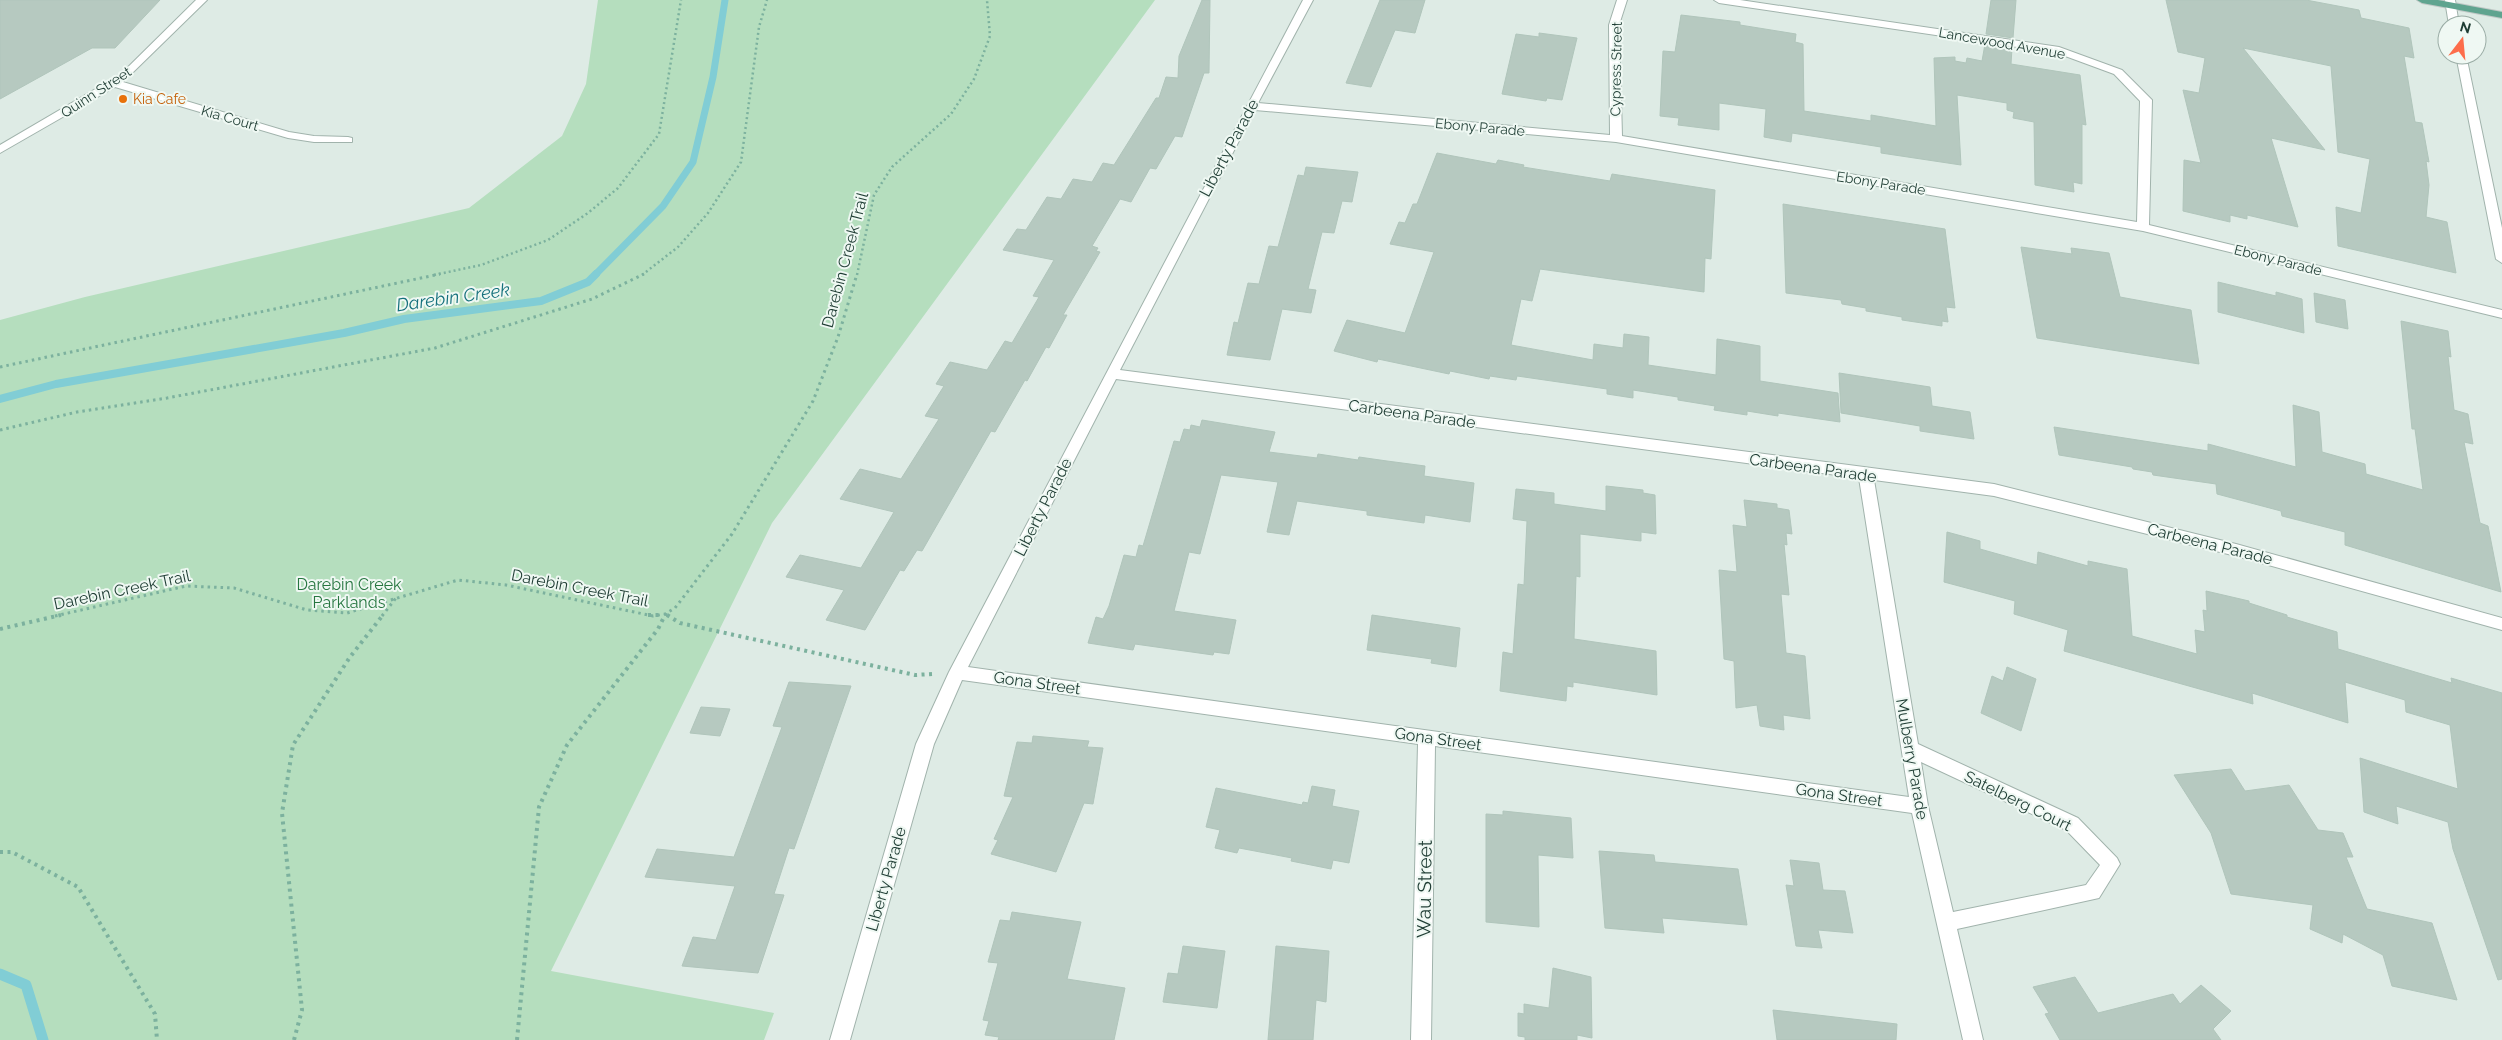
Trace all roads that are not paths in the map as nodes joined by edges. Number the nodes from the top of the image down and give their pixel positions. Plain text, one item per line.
1 (202, 0) edge
2 (1308, 0) edge
3 (1622, 0) edge
4 (1719, 0) edge
5 (2422, 0) edge
6 (2450, 3) edge
7 (2502, 15) edge
8 (2462, 65) edge
9 (115, 83) junction
10 (1251, 106) junction
11 (1616, 139) junction
12 (348, 140) dead end
13 (0, 150) edge
14 (2143, 227) junction
15 (2501, 246) edge
16 (2502, 259) edge
17 (2502, 314) edge
18 (1112, 374) junction
19 (1866, 475) junction
20 (2502, 624) edge
21 (958, 672) junction
22 (1427, 737) junction
23 (1910, 749) junction
24 (1919, 806) junction
25 (1944, 923) junction
26 (840, 1040) edge
27 (1421, 1040) edge
28 (1973, 1040) edge

1 - 9 street, Quinn Street
2 - 10 street, Liberty Parade
3 - 11 street, Cypress Street
4 - 14 street, Lancewood Avenue
5 - 6 main road
6 - 7 main road
8 - 15 street
9 - 12 street, Kia Court
9 - 13 street, Quinn Street
10 - 11 street, Ebony Parade
10 - 18 street, Liberty Parade
11 - 14 street, Ebony Parade
14 - 17 street, Ebony Parade
15 - 16 street
18 - 19 street, Carbeena Parade
18 - 21 street, Liberty Parade
19 - 20 street, Carbeena Parade
19 - 23 street, Mulberry Parade
21 - 22 street, Gona Street
21 - 26 street, Liberty Parade
22 - 24 street, Gona Street
22 - 27 street, Wau Street
23 - 24 street, Mulberry Parade
23 - 25 street, Satelberg Court
24 - 25 street, Mulberry Parade
25 - 28 street, Mulberry Parade

